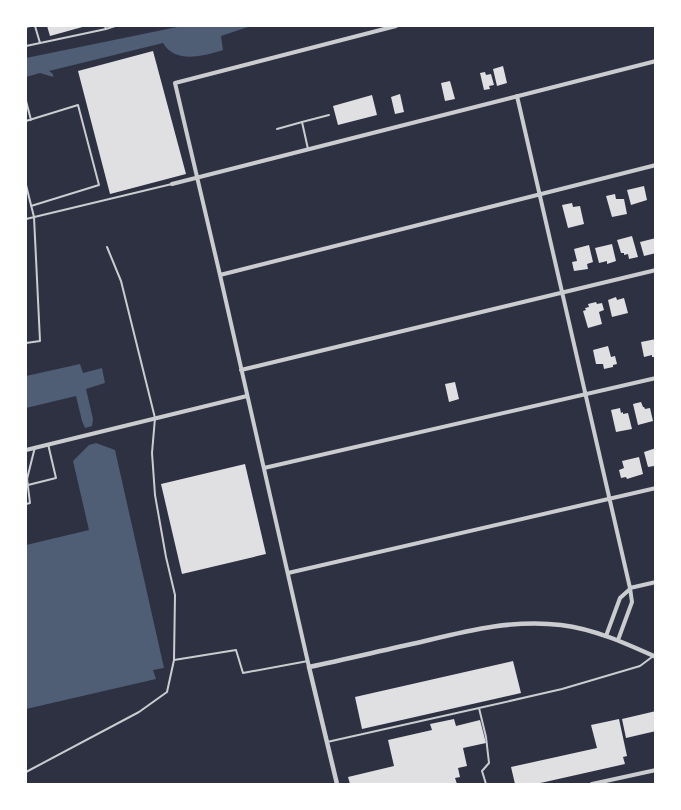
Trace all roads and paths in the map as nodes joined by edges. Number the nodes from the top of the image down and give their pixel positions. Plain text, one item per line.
1 (30, 26) edge
2 (35, 26) edge
3 (115, 26) edge
4 (396, 26) edge
5 (26, 27) edge
6 (106, 27) edge
7 (40, 43) junction
8 (26, 46) edge
9 (656, 61) edge
10 (517, 96) junction
11 (26, 101) edge
12 (329, 115) dead end
13 (31, 120) junction
14 (26, 122) edge
15 (302, 123) junction
16 (276, 129) dead end
17 (309, 149) junction
18 (656, 165) edge
19 (197, 178) junction
20 (172, 184) joint
21 (26, 185) edge
22 (540, 194) junction
23 (31, 206) junction
24 (34, 217) junction
25 (26, 219) edge
26 (107, 247) dead end
27 (656, 270) edge
28 (220, 274) junction
29 (562, 293) junction
30 (26, 342) edge
31 (241, 370) junction
32 (656, 378) edge
33 (585, 394) junction
34 (247, 396) junction
35 (155, 418) junction
36 (48, 444) junction
37 (35, 447) junction
38 (26, 450) edge
39 (264, 468) junction
40 (28, 485) junction
41 (656, 488) edge
42 (610, 499) junction
43 (26, 504) edge
44 (288, 573) junction
45 (656, 582) edge
46 (630, 588) junction
47 (606, 636) junction
48 (618, 640) junction
49 (654, 657) edge
50 (174, 660) junction
51 (309, 664) junction
52 (479, 708) junction
53 (327, 742) junction
54 (656, 770) edge
55 (26, 772) edge
56 (337, 784) edge
57 (486, 784) edge
58 (592, 784) edge
59 (597, 784) edge

1 - 5 lane
2 - 7 lane
3 - 6 lane
4 - 19 street
6 - 7 lane
7 - 8 lane
9 - 10 street
10 - 17 street
10 - 22 street
11 - 13 lane
12 - 15 lane
13 - 14 lane
13 - 23 lane
15 - 16 lane
15 - 17 lane
17 - 19 street
18 - 22 street
19 - 20 street
19 - 28 street
20 - 24 lane
21 - 23 lane
22 - 28 street
22 - 29 street
23 - 24 lane
24 - 25 lane
24 - 30 lane
26 - 35 lane
27 - 29 street
28 - 31 street
29 - 31 street
29 - 33 street
31 - 34 street
32 - 33 street
33 - 39 street
33 - 42 street
34 - 35 street
34 - 39 street
35 - 36 street
35 - 50 lane
36 - 37 street
36 - 40 lane
37 - 38 street
37 - 40 lane
39 - 44 street
40 - 43 lane
41 - 42 street
42 - 44 street
42 - 46 street
44 - 51 street
45 - 46 street
46 - 47 street
46 - 48 street
47 - 48 street
47 - 51 street
48 - 49 street
49 - 52 lane
50 - 51 lane
50 - 55 lane
51 - 53 street
52 - 53 lane
52 - 57 lane
53 - 56 street
54 - 59 street
58 - 59 street

